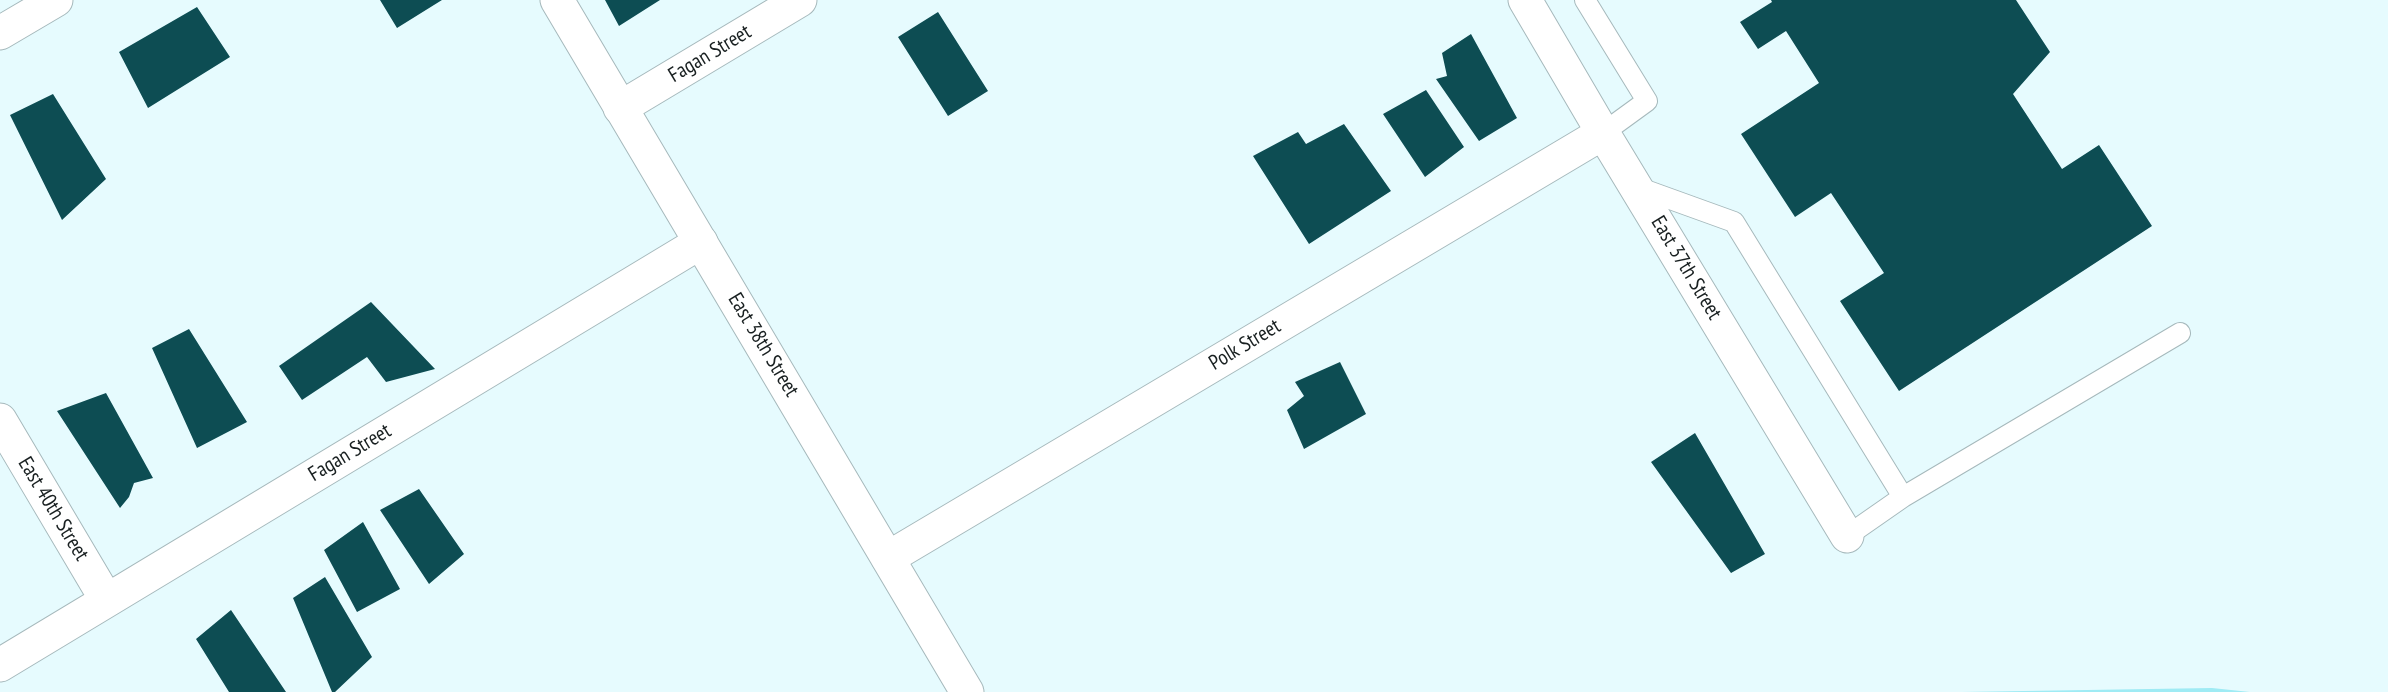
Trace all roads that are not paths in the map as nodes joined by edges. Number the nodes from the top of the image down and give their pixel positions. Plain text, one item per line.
1 (56, 0) edge
2 (557, 0) edge
3 (800, 0) edge
4 (1525, 0) edge
5 (1585, 0) edge
6 (0, 33) edge
7 (620, 108) junction
8 (1603, 133) junction
9 (1637, 187) junction
10 (701, 242) junction
11 (2180, 333) dead end
12 (0, 420) edge
13 (1903, 497) junction
14 (1847, 536) joint
15 (888, 558) junction
16 (106, 599) junction
17 (0, 665) edge
18 (967, 692) edge

1 - 6 street
2 - 7 street, East 38th Street
3 - 7 street, Fagan Street
4 - 8 street, East 37th Street
5 - 8 lane
7 - 10 street, East 38th Street
8 - 9 street, East 37th Street
8 - 15 street, Polk Street
9 - 13 lane
9 - 14 street, East 37th Street
10 - 15 street, East 38th Street
10 - 16 street, Fagan Street
11 - 13 lane
12 - 16 street, East 40th Street
13 - 14 lane
15 - 18 street, East 38th Street
16 - 17 street, Fagan Street

